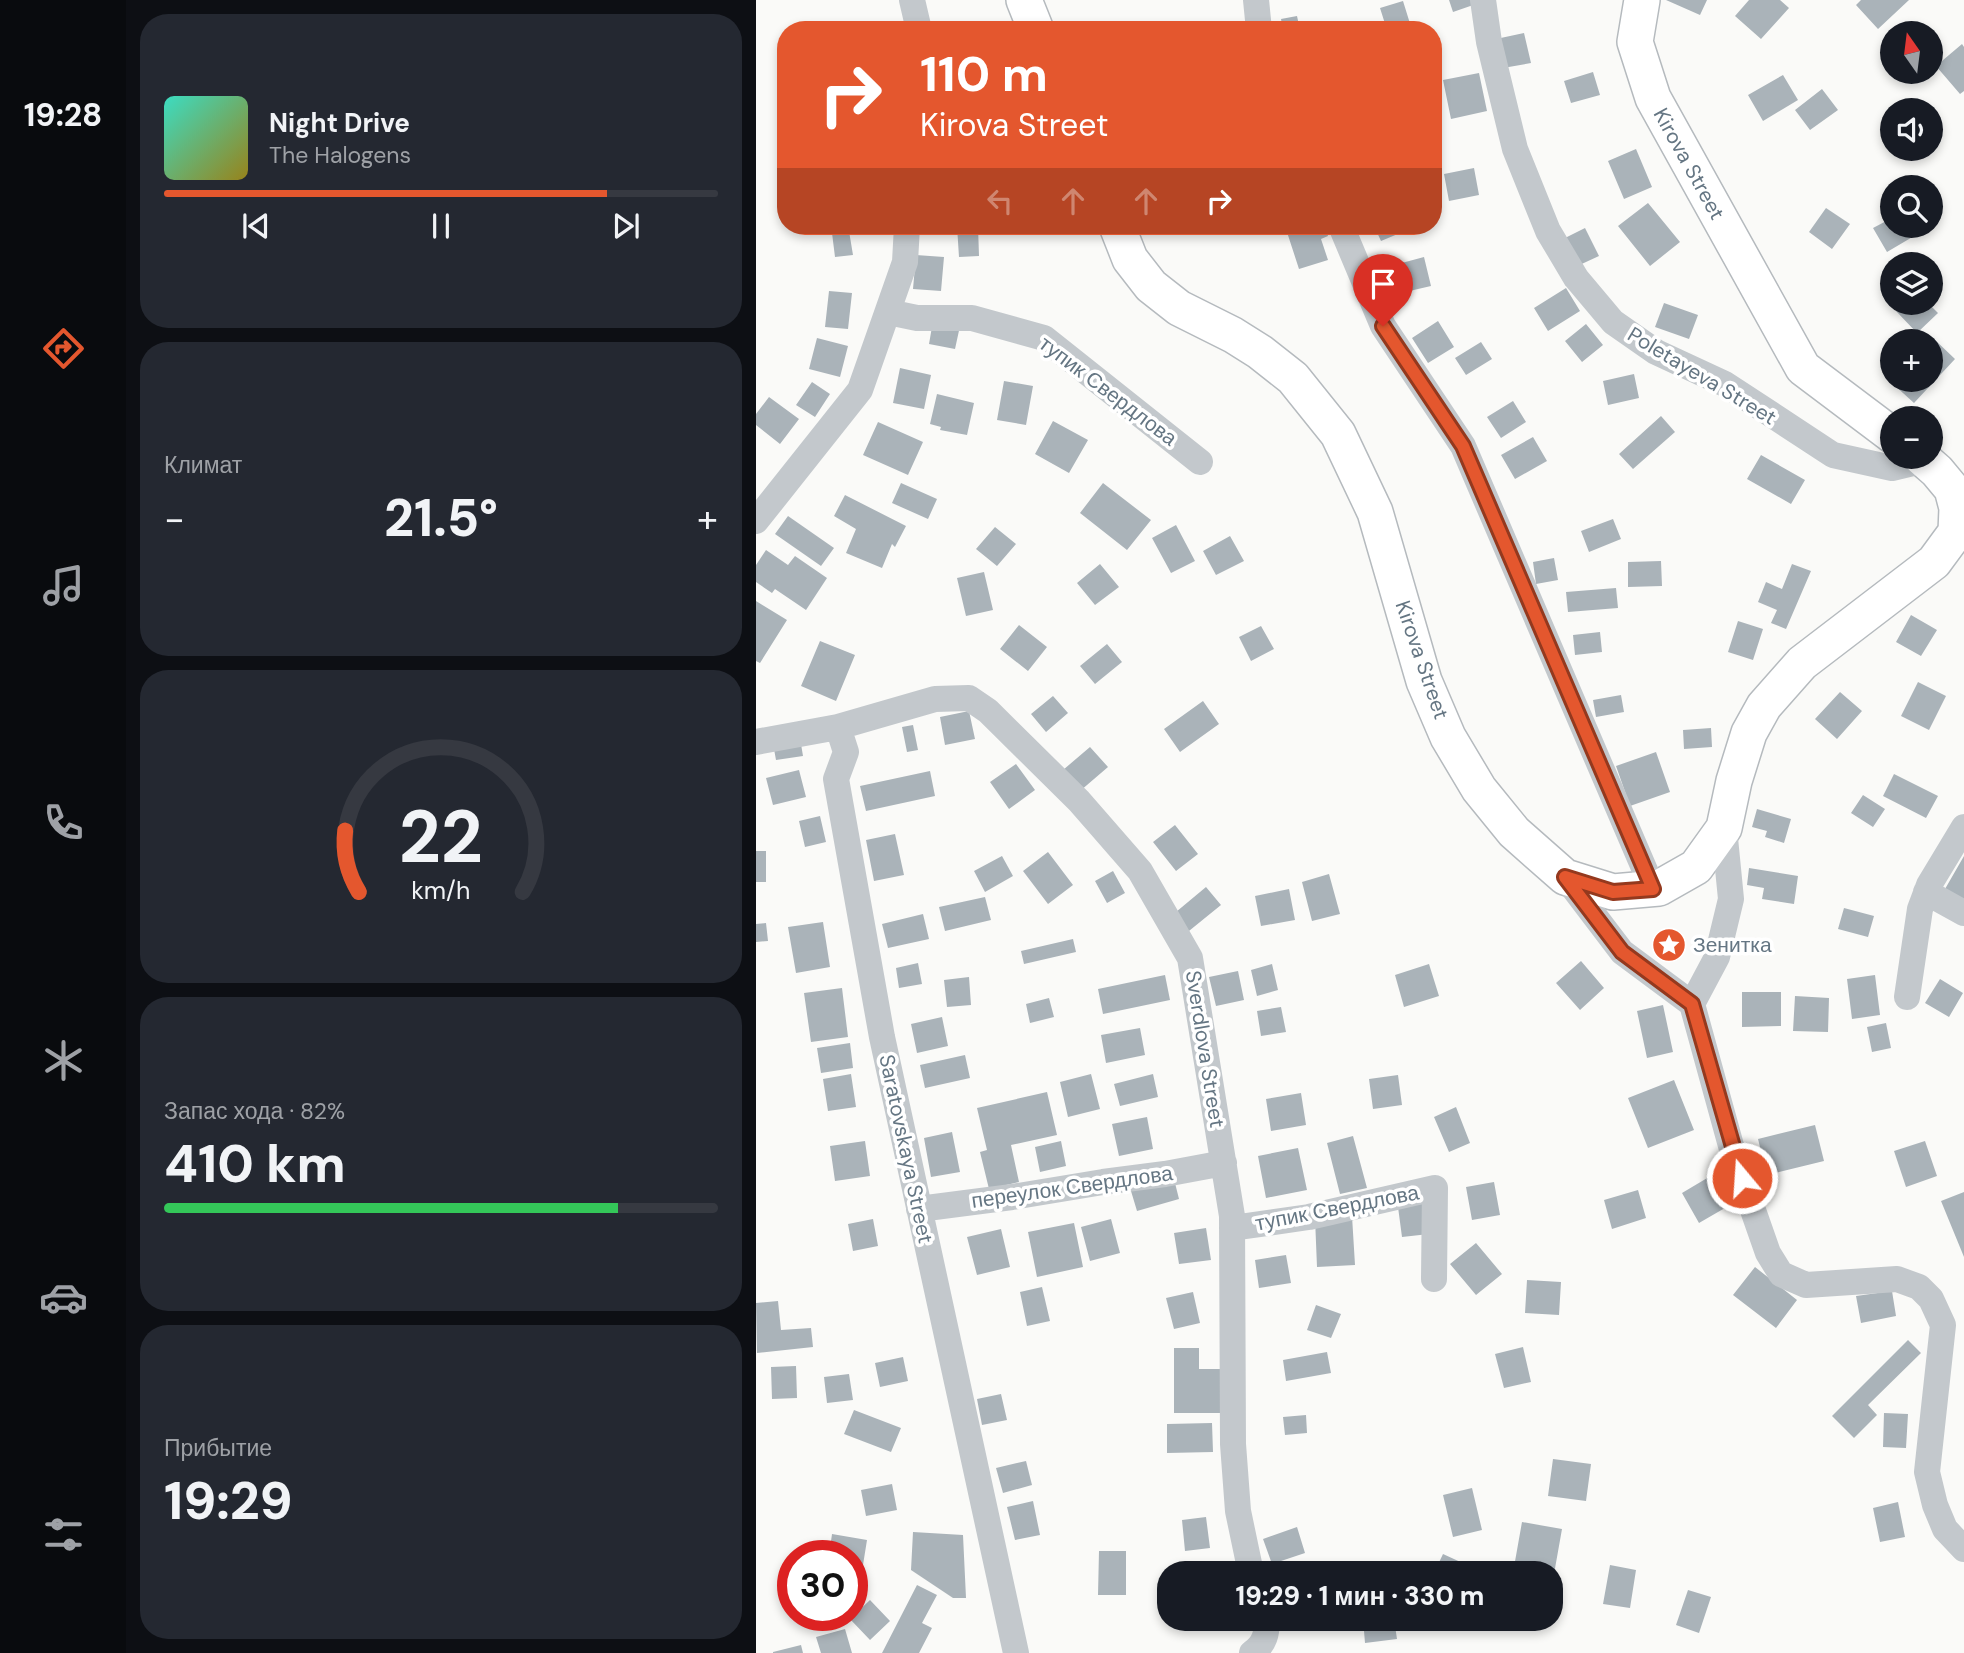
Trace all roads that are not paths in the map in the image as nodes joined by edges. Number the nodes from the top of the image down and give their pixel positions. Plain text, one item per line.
1 (912, 0) edge
2 (922, 0) edge
3 (1024, 0) edge
4 (1256, 0) edge
5 (1483, 0) edge
6 (1642, 0) edge
7 (918, 21) edge
8 (921, 21) edge
9 (1032, 21) edge
10 (1258, 21) edge
11 (906, 235) edge
12 (1121, 235) edge
13 (1345, 235) edge
14 (888, 312) junction
15 (1880, 426) edge
16 (1200, 462) dead end
17 (1880, 465) edge
18 (1933, 469) edge
19 (1961, 508) edge
20 (756, 521) edge
21 (838, 727) junction
22 (756, 742) edge
23 (1964, 827) edge
24 (1724, 828) junction
25 (1565, 877) junction
26 (1653, 889) junction
27 (1926, 892) junction
28 (1964, 913) edge
29 (1908, 997) dead end
30 (1692, 1004) junction
31 (1224, 1163) junction
32 (919, 1209) junction
33 (1231, 1228) junction
34 (1434, 1279) dead end
35 (1964, 1549) edge
36 (1248, 1561) edge
37 (1266, 1631) edge
38 (1016, 1653) edge
39 (1252, 1653) edge

1 - 7 street
2 - 8 street
3 - 9 main road
4 - 10 street
5 - 17 street, Poletayeva Street
6 - 15 main road, Kirova Street
11 - 14 street
12 - 25 main road, Kirova Street
13 - 26 street
14 - 16 street, тупик Свердлова
14 - 20 street
18 - 19 main road, Kirova Street
19 - 24 main road, Kirova Street
21 - 22 street
21 - 31 street, Sverdlova Street
21 - 32 street, Saratovskaya Street
23 - 27 street
24 - 26 main road, Kirova Street
24 - 30 street
25 - 26 main road, Kirova Street
25 - 30 street
27 - 28 street
27 - 29 street
30 - 35 street
31 - 32 street, переулок Свердлова
31 - 33 street, Sverdlova Street
32 - 38 street, Saratovskaya Street
33 - 34 street, тупик Свердлова
33 - 36 street, Sverdlova Street
37 - 39 street

